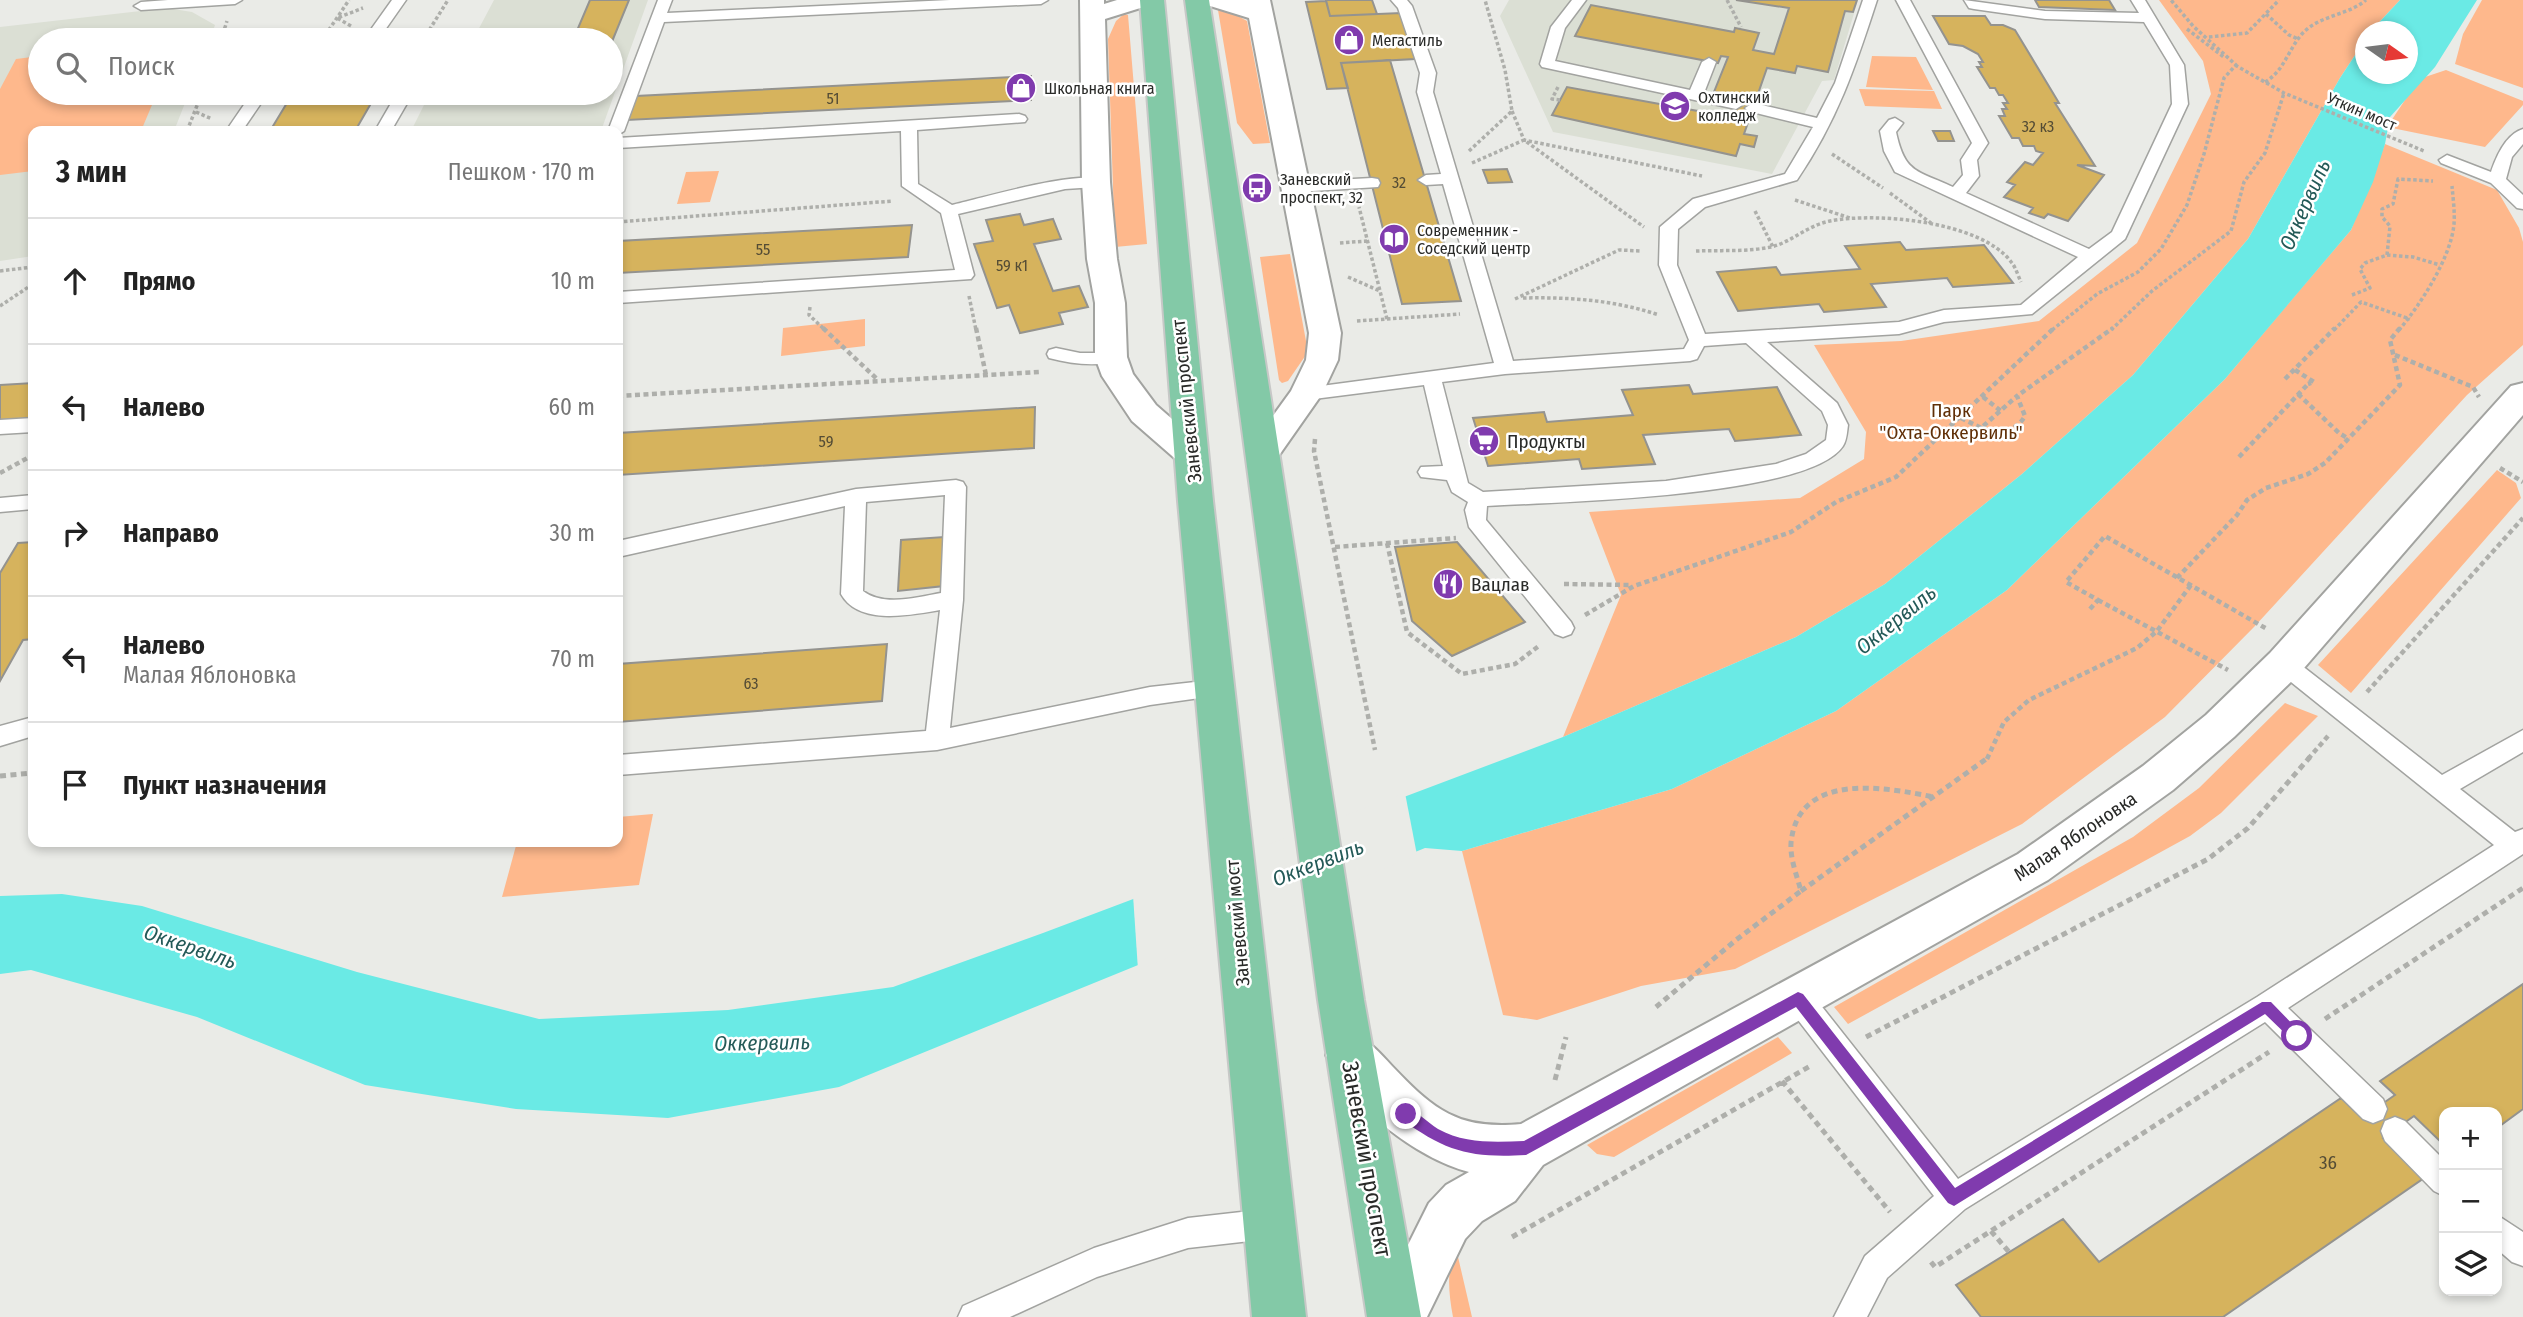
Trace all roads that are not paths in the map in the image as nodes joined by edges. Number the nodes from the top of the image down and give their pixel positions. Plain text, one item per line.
1 (144, 0) edge
2 (235, 0) edge
3 (399, 0) edge
4 (665, 0) edge
5 (1041, 0) edge
6 (1142, 0) edge
7 (1152, 0) edge
8 (1197, 0) edge
9 (1216, 0) edge
10 (1398, 0) edge
11 (1579, 0) edge
12 (1870, 0) edge
13 (1903, 0) edge
14 (1971, 0) edge
15 (2138, 0) edge
16 (962, 2) edge
17 (1259, 6) edge
18 (1092, 7) edge
19 (658, 18) junction
20 (2150, 18) junction
21 (380, 28) edge
22 (1709, 62) dead end
23 (1695, 95) junction
24 (1736, 104) dead end
25 (252, 105) edge
26 (398, 105) edge
27 (1753, 108) dead end
28 (1019, 119) dead end
29 (1895, 123) dead end
30 (1821, 124) junction
31 (237, 126) edge
32 (386, 126) edge
33 (618, 126) edge
34 (909, 127) junction
35 (2523, 134) edge
36 (623, 143) edge
37 (2447, 160) dead end
38 (1447, 173) junction
39 (1426, 180) dead end
40 (2497, 180) junction
41 (1096, 182) junction
42 (1372, 183) dead end
43 (1296, 187) junction
44 (1955, 195) junction
45 (2523, 204) edge
46 (949, 211) junction
47 (2090, 256) junction
48 (623, 298) edge
49 (1695, 334) junction
50 (1752, 338) junction
51 (1056, 354) dead end
52 (1111, 357) junction
53 (1505, 368) junction
54 (1431, 376) junction
55 (1319, 392) junction
56 (2523, 394) edge
57 (28, 425) edge
58 (0, 427) edge
59 (1263, 453) junction
60 (1191, 454) junction
61 (1428, 472) dead end
62 (1456, 473) junction
63 (856, 496) junction
64 (1479, 499) junction
65 (28, 502) edge
66 (0, 505) edge
67 (623, 548) edge
68 (952, 600) junction
69 (1563, 628) road end
70 (2277, 648) junction
71 (1213, 689) junction
72 (28, 728) edge
73 (0, 736) edge
74 (937, 740) junction
75 (2523, 740) edge
76 (623, 765) edge
77 (2442, 787) junction
78 (1226, 801) joint
79 (2519, 843) edge
80 (1798, 998) junction
81 (2267, 1006) junction
82 (1350, 1055) junction
83 (2373, 1109) dead end
84 (2395, 1130) dead end
85 (1526, 1148) junction
86 (2439, 1176) edge
87 (1954, 1198) junction
88 (1268, 1224) junction
89 (2501, 1233) edge
90 (2523, 1251) edge
91 (974, 1317) edge
92 (1279, 1317) edge
93 (1397, 1317) edge
94 (1850, 1317) edge

1 - 2 lane
3 - 21 lane
4 - 19 lane
5 - 16 lane
6 - 18 street
7 - 60 main road, Заневский проспект
8 - 59 main road
9 - 17 street
10 - 38 lane
11 - 23 lane
12 - 30 lane
13 - 44 lane
14 - 20 lane
15 - 20 lane
16 - 19 lane
17 - 43 street
18 - 41 street
19 - 33 lane
20 - 47 lane
22 - 23 lane
23 - 24 lane
25 - 31 lane
26 - 32 lane
27 - 30 lane
28 - 34 lane
29 - 44 lane
30 - 49 lane
34 - 36 lane
34 - 46 lane
35 - 40 lane
37 - 40 lane
38 - 39 lane
38 - 53 lane
40 - 45 lane
41 - 46 lane
41 - 52 street
42 - 43 lane
43 - 55 street
44 - 47 lane
46 - 48 lane
47 - 50 lane
49 - 50 lane
49 - 53 lane
50 - 64 lane
51 - 52 lane
52 - 60 street
53 - 54 lane
54 - 55 lane
54 - 62 lane
55 - 59 street
56 - 70 street, Малая Яблоновка
57 - 58 lane
59 - 82 main road, Заневский проспект
60 - 71 main road, Заневский проспект
61 - 62 lane
62 - 64 lane
63 - 67 lane
63 - 68 lane
63 - 68 lane
64 - 69 lane
65 - 66 lane
68 - 74 lane
70 - 77 lane
70 - 80 street, Малая Яблоновка
71 - 74 lane
71 - 78 main road, Заневский проспект
72 - 73 lane
74 - 76 lane
75 - 77 lane
77 - 79 lane
78 - 88 main road, Заневский мост
79 - 81 lane
80 - 85 street, Малая Яблоновка
80 - 87 lane
81 - 83 lane
81 - 87 lane
82 - 85 street, Малая Яблоновка
82 - 93 main road, Заневский проспект
84 - 86 lane
85 - 93 street, Малая Яблоновка
87 - 94 lane
88 - 91 lane
88 - 92 main road
89 - 90 lane

